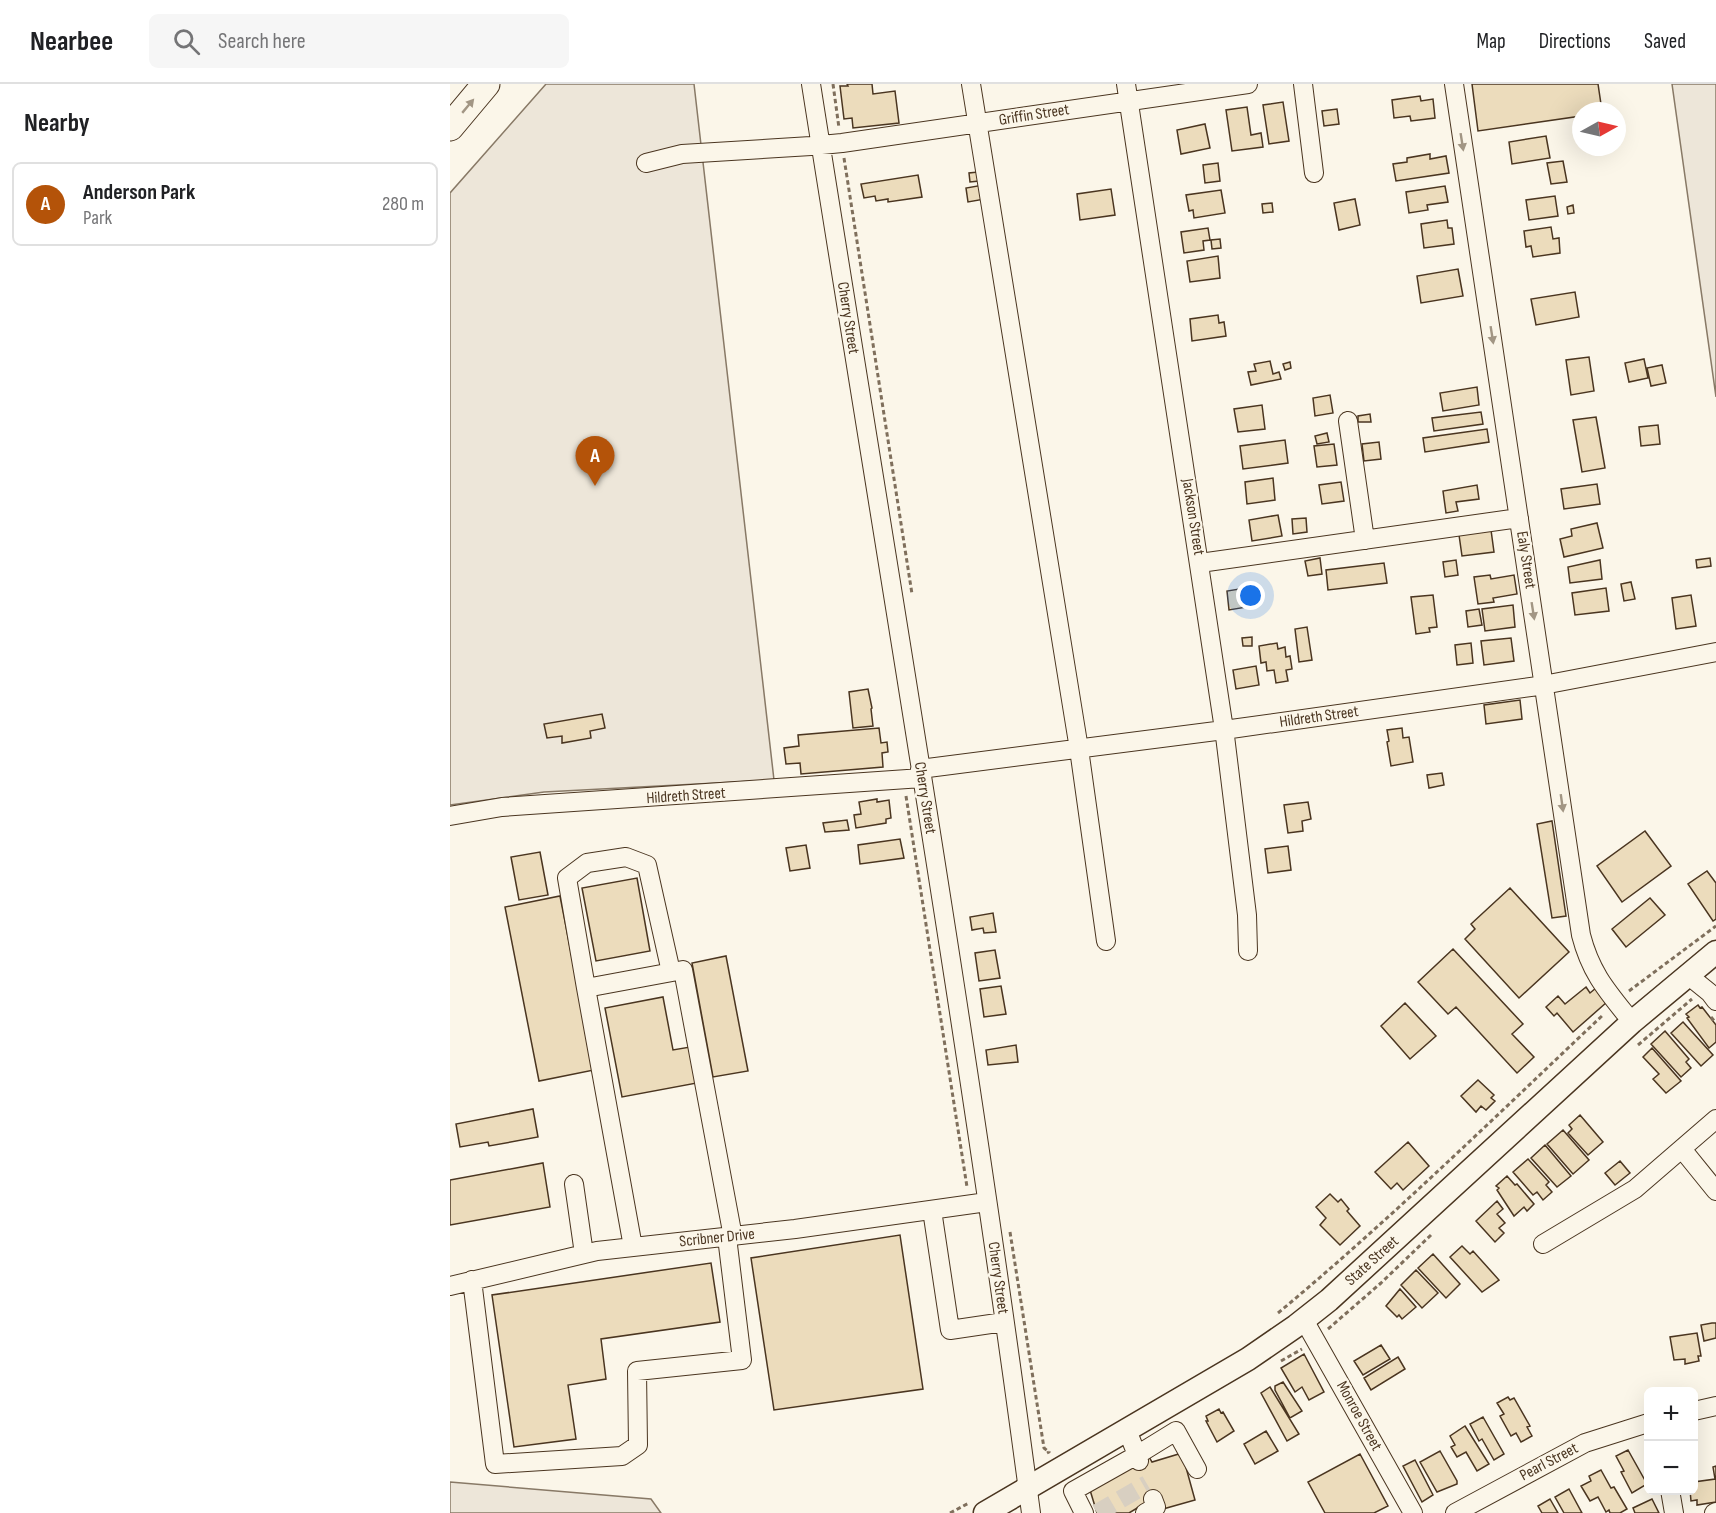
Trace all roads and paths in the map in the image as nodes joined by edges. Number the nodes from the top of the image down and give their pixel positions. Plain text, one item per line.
1 (486, 84) edge
2 (811, 84) edge
3 (971, 84) edge
4 (1248, 84) edge
5 (1303, 84) edge
6 (1454, 84) edge
7 (1128, 92) edge
8 (977, 123) junction
9 (450, 127) edge
10 (821, 145) junction
11 (646, 163) dead end
12 (1314, 173) dead end
13 (1348, 421) dead end
14 (1519, 518) junction
15 (1365, 540) junction
16 (1200, 563) junction
17 (1716, 652) edge
18 (1544, 685) junction
19 (1224, 730) junction
20 (1079, 749) junction
21 (915, 776) junction
22 (450, 816) edge
23 (1716, 926) edge
24 (1106, 941) dead end
25 (1248, 951) dead end
26 (1716, 952) edge
27 (671, 972) junction
28 (1689, 976) junction
29 (586, 988) junction
30 (1716, 1001) edge
31 (1616, 1002) junction
32 (1632, 1022) junction
33 (1716, 1119) edge
34 (1682, 1149) junction
35 (574, 1184) dead end
36 (1716, 1191) edge
37 (978, 1203) junction
38 (932, 1210) junction
39 (730, 1237) junction
40 (1543, 1244) dead end
41 (633, 1247) junction
42 (584, 1254) junction
43 (472, 1280) junction
44 (450, 1286) edge
45 (1277, 1314) dead end
46 (1304, 1320) junction
47 (1004, 1322) junction
48 (1716, 1406) edge
49 (1698, 1410) edge
50 (1644, 1424) edge
51 (1126, 1430) junction
52 (1055, 1457) junction
53 (1138, 1458) junction
54 (1197, 1469) dead end
55 (1028, 1488) junction
56 (1073, 1491) junction
57 (1671, 1495) edge
58 (985, 1513) edge
59 (1031, 1513) edge
60 (1084, 1513) edge
61 (1413, 1513) edge
62 (1455, 1513) edge
63 (1674, 1513) edge

9 -> 1 highway
2 - 10 street, Cherry Street
3 - 8 street
4 - 7 street, Griffin Street
5 - 12 street
6 -> 14 street, Ealy Street
7 - 8 street, Griffin Street
7 - 16 street, Jackson Street
8 - 10 street, Griffin Street
8 - 20 street
10 - 11 street, Griffin Street
10 - 21 street, Cherry Street
13 - 15 street
14 - 15 street
14 -> 18 street, Ealy Street
15 - 16 street
16 - 19 street, Jackson Street
17 - 18 street, Hildreth Street
18 - 19 street, Hildreth Street
18 -> 31 street, Ealy Street
19 - 20 street, Hildreth Street
19 - 25 street, Jackson Street
20 - 21 street, Hildreth Street
20 - 24 street
21 - 22 street, Hildreth Street
21 - 37 street, Cherry Street
21 - 37 path
23 - 31 path
26 - 28 main road, State Street
27 - 29 street
27 - 29 street
27 - 39 street
28 - 30 street
28 - 32 main road, State Street
29 - 41 street
31 - 32 street, Ealy Street
31 - 45 path
32 - 46 main road, State Street
33 - 34 street
34 - 36 street
34 - 40 street
35 - 42 street
37 - 38 street, Scribner Drive
37 - 47 street, Cherry Street
38 - 39 street, Scribner Drive
38 - 47 street
39 - 41 street, Scribner Drive
39 - 43 street
41 - 42 street, Scribner Drive
42 - 43 street, Scribner Drive
43 - 44 street, Scribner Drive
46 - 51 main road, State Street
46 - 61 street, Monroe Street
47 - 55 street, Cherry Street
48 - 49 street
50 - 62 street, Pearl Street
51 - 52 main road, State Street
51 - 53 street
52 - 55 main road, State Street
52 - 56 street
53 - 54 street
53 - 56 street
55 - 58 main road, State Street
55 - 59 street, Cherry Street
56 - 60 street
57 - 63 street

